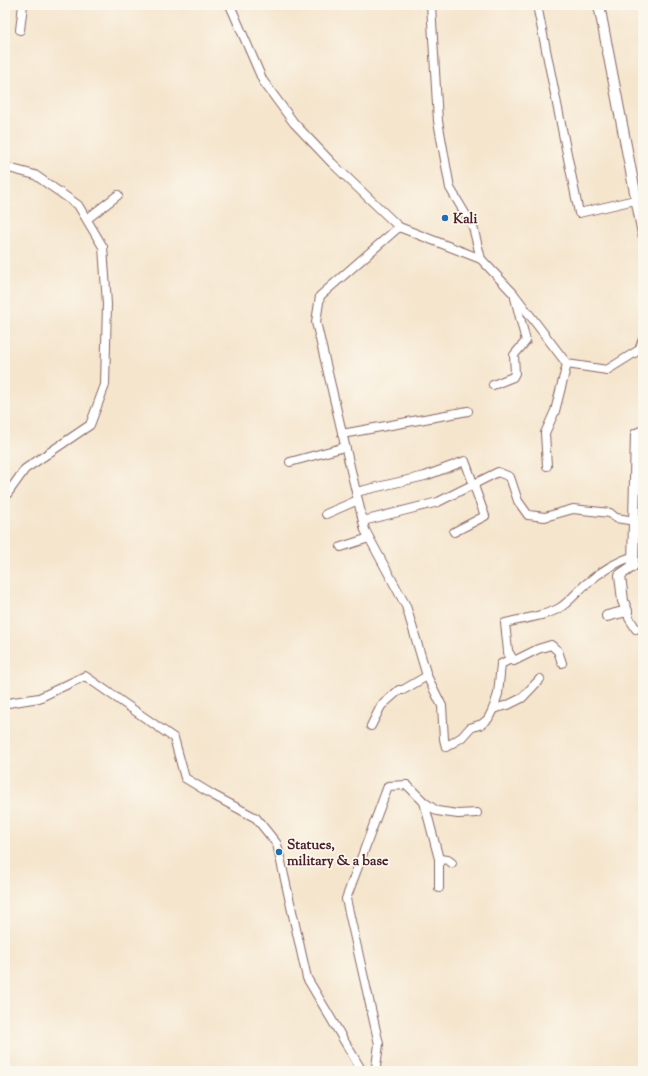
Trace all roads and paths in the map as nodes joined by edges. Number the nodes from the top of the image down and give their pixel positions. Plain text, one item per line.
1 (23, 5) edge
2 (230, 5) edge
3 (431, 5) edge
4 (537, 5) edge
5 (599, 5) edge
6 (20, 30) dead end
7 (5, 167) edge
8 (118, 195) dead end
9 (635, 200) junction
10 (87, 219) junction
11 (399, 227) junction
12 (643, 234) edge
13 (481, 259) junction
14 (513, 293) junction
15 (643, 339) edge
16 (567, 364) junction
17 (493, 384) dead end
18 (468, 411) dead end
19 (643, 430) edge
20 (342, 434) junction
21 (345, 446) junction
22 (290, 462) dead end
23 (547, 466) dead end
24 (472, 484) junction
25 (5, 496) edge
26 (357, 496) junction
27 (326, 514) dead end
28 (363, 521) junction
29 (635, 521) junction
30 (454, 532) dead end
31 (369, 538) junction
32 (341, 547) dead end
33 (634, 556) junction
34 (627, 611) junction
35 (607, 616) dead end
36 (636, 630) dead end
37 (508, 651) junction
38 (562, 663) dead end
39 (427, 676) junction
40 (540, 679) dead end
41 (5, 701) edge
42 (493, 710) junction
43 (371, 726) dead end
44 (424, 802) junction
45 (477, 813) dead end
46 (439, 859) junction
47 (452, 863) dead end
48 (439, 888) dead end
49 (362, 1071) edge
50 (374, 1071) edge

1 - 6 street
2 - 11 street
3 - 13 street
4 - 9 street
5 - 9 street
7 - 10 street
8 - 10 street
9 - 12 street
10 - 25 street
11 - 13 street
11 - 20 street
13 - 14 street
14 - 16 street
14 - 17 street
15 - 16 street
16 - 23 street
18 - 20 street
19 - 29 street
20 - 21 street
21 - 22 street
21 - 26 street
24 - 26 street
24 - 28 street
24 - 29 street
24 - 30 street
26 - 27 street
26 - 28 street
28 - 31 street
29 - 33 street
31 - 32 street
31 - 39 street
33 - 34 street
33 - 37 street
34 - 35 street
34 - 36 street
37 - 38 street
37 - 42 street
39 - 42 street
39 - 43 street
40 - 42 street
41 - 49 street
44 - 45 street
44 - 46 street
44 - 50 street
46 - 47 street
46 - 48 street

